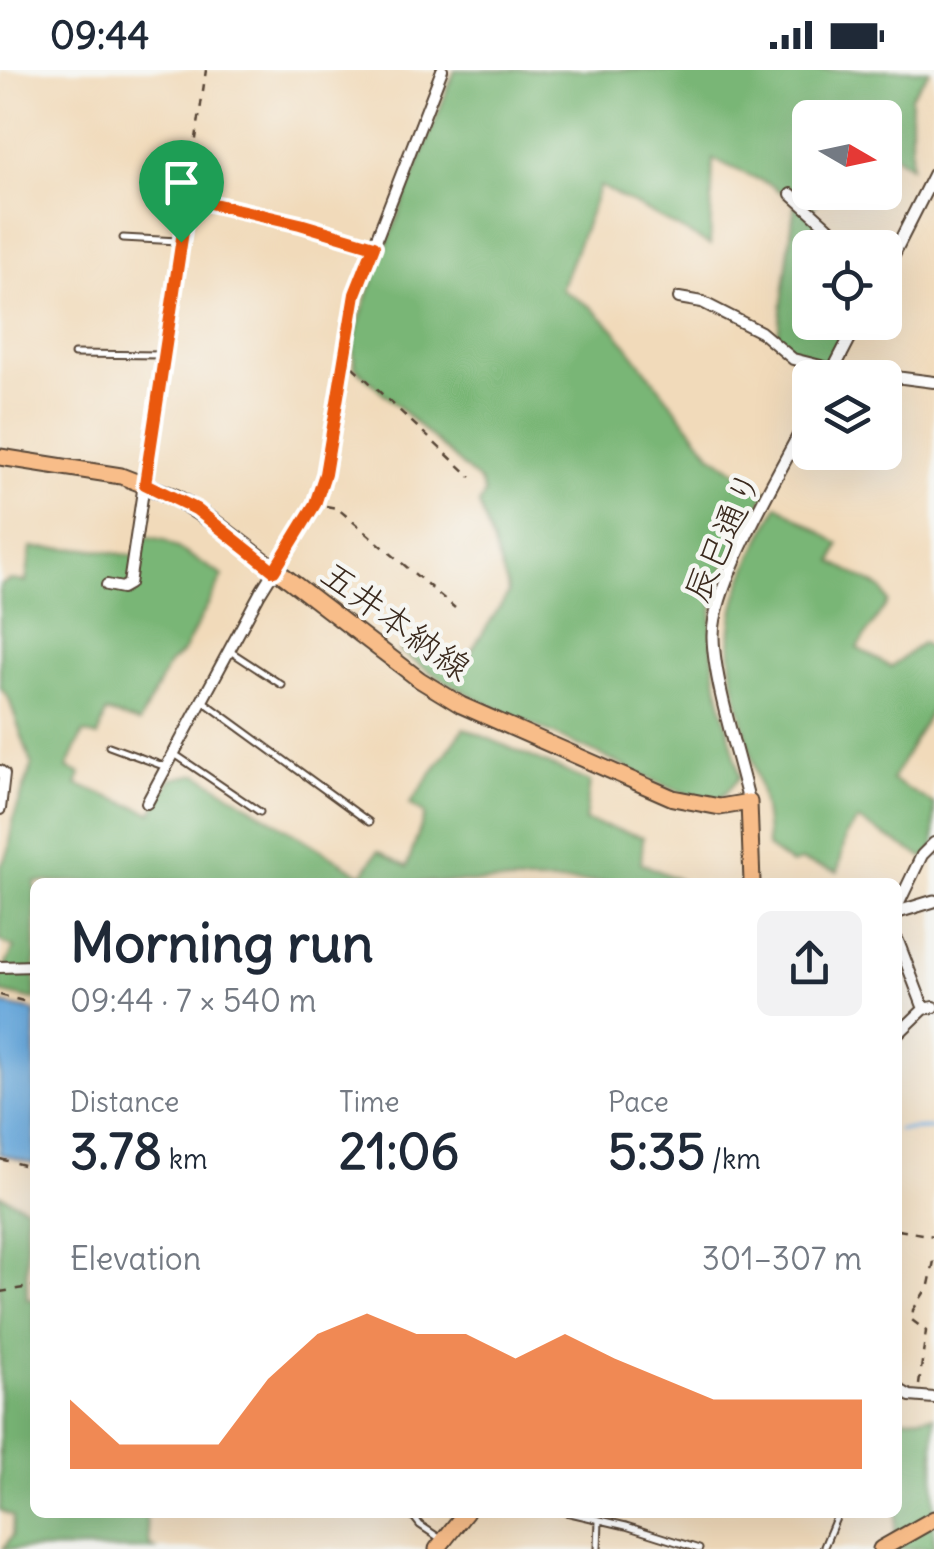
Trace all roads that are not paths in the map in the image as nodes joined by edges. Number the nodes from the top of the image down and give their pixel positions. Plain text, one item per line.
1 (442, 70) edge
2 (934, 174) edge
3 (791, 194) dead end
4 (188, 198) road end
5 (831, 230) edge
6 (902, 237) edge
7 (123, 238) dead end
8 (181, 242) junction
9 (680, 298) dead end
10 (74, 354) dead end
11 (164, 355) junction
12 (796, 360) edge
13 (902, 379) edge
14 (934, 382) edge
15 (792, 450) edge
16 (0, 458) edge
17 (145, 484) junction
18 (274, 571) junction
19 (107, 586) dead end
20 (229, 650) junction
21 (282, 684) dead end
22 (203, 701) junction
23 (109, 746) dead end
24 (173, 753) junction
25 (166, 767) junction
26 (0, 771) edge
27 (750, 802) junction
28 (148, 803) dead end
29 (0, 809) edge
30 (260, 812) dead end
31 (368, 822) dead end
32 (934, 843) edge
33 (752, 878) edge
34 (902, 899) edge
35 (934, 902) edge
36 (902, 907) edge
37 (902, 951) edge
38 (30, 966) edge
39 (0, 967) edge
40 (929, 1008) edge
41 (902, 1031) edge
42 (902, 1390) edge
43 (934, 1398) edge
44 (414, 1518) edge
45 (461, 1518) edge
46 (591, 1518) edge
47 (836, 1518) edge
48 (934, 1518) edge
49 (599, 1520) junction
50 (440, 1545) edge
51 (598, 1549) edge
52 (699, 1549) edge
53 (822, 1549) edge
54 (882, 1549) edge

1 - 18 street
2 - 6 street
3 - 5 street
4 - 8 street
7 - 8 lane
8 - 11 street
9 - 12 street
10 - 11 lane
11 - 17 street
13 - 14 street
15 - 27 street, 辰巳通り
16 - 17 main road, 五井本納線
17 - 18 main road, 五井本納線
17 - 19 street
18 - 20 street
18 - 27 main road, 五井本納線
20 - 21 lane
20 - 22 street
22 - 24 street
22 - 31 lane
23 - 25 lane
24 - 25 street
24 - 30 lane
25 - 28 street
26 - 29 street
27 - 33 main road
32 - 34 street
35 - 36 street
37 - 40 street
38 - 39 street
40 - 41 street
42 - 43 street
44 - 50 lane
45 - 50 main road
46 - 49 lane
47 - 53 lane
48 - 54 main road
49 - 51 lane
49 - 52 lane

